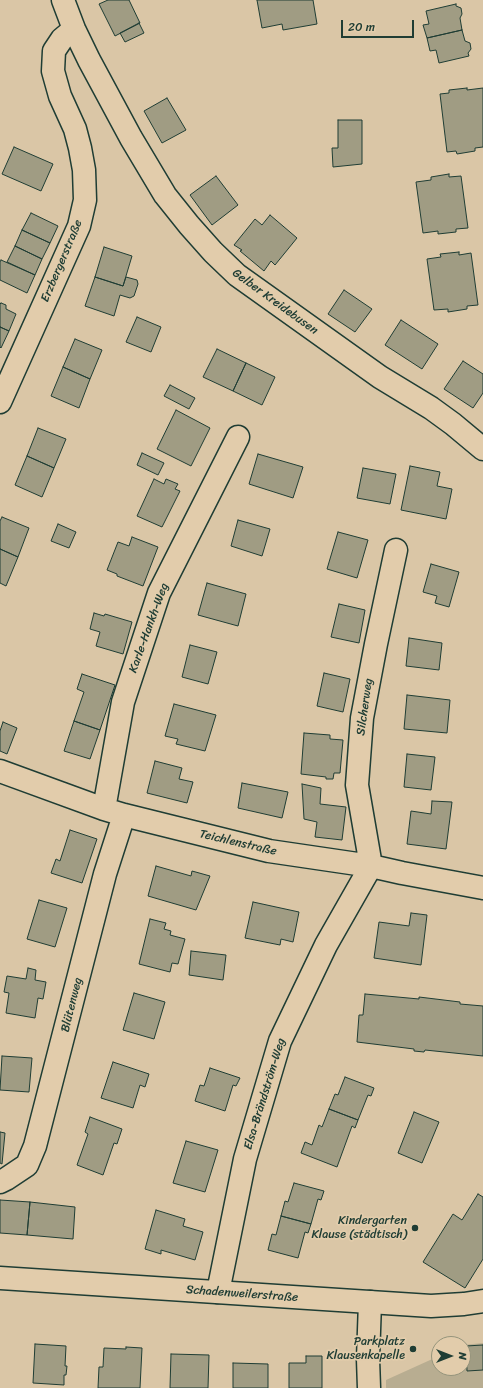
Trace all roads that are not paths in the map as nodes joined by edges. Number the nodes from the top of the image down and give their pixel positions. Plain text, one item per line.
1 (63, 0) edge
2 (74, 29) junction
3 (0, 402) edge
4 (238, 437) dead end
5 (483, 448) edge
6 (396, 550) dead end
7 (0, 771) edge
8 (114, 812) junction
9 (371, 866) junction
10 (483, 888) edge
11 (0, 1182) edge
12 (0, 1278) edge
13 (218, 1292) junction
14 (483, 1300) edge
15 (370, 1302) junction
16 (369, 1388) edge

1 - 2 street, Gelber Kreidebusen
2 - 3 street, Erzbergerstraße
2 - 5 street, Gelber Kreidebusen
4 - 8 street, Karle-Hankh-Weg
6 - 9 street, Silcherweg
7 - 8 street, Teichlenstraße
8 - 9 street, Teichlenstraße
8 - 11 street, Blütenweg
9 - 10 street, Teichlenstraße
9 - 13 street, Elsa-Brändström-Weg
12 - 13 street, Schadenweilerstraße
13 - 15 street, Schadenweilerstraße
14 - 15 street, Schadenweilerstraße
15 - 16 street

